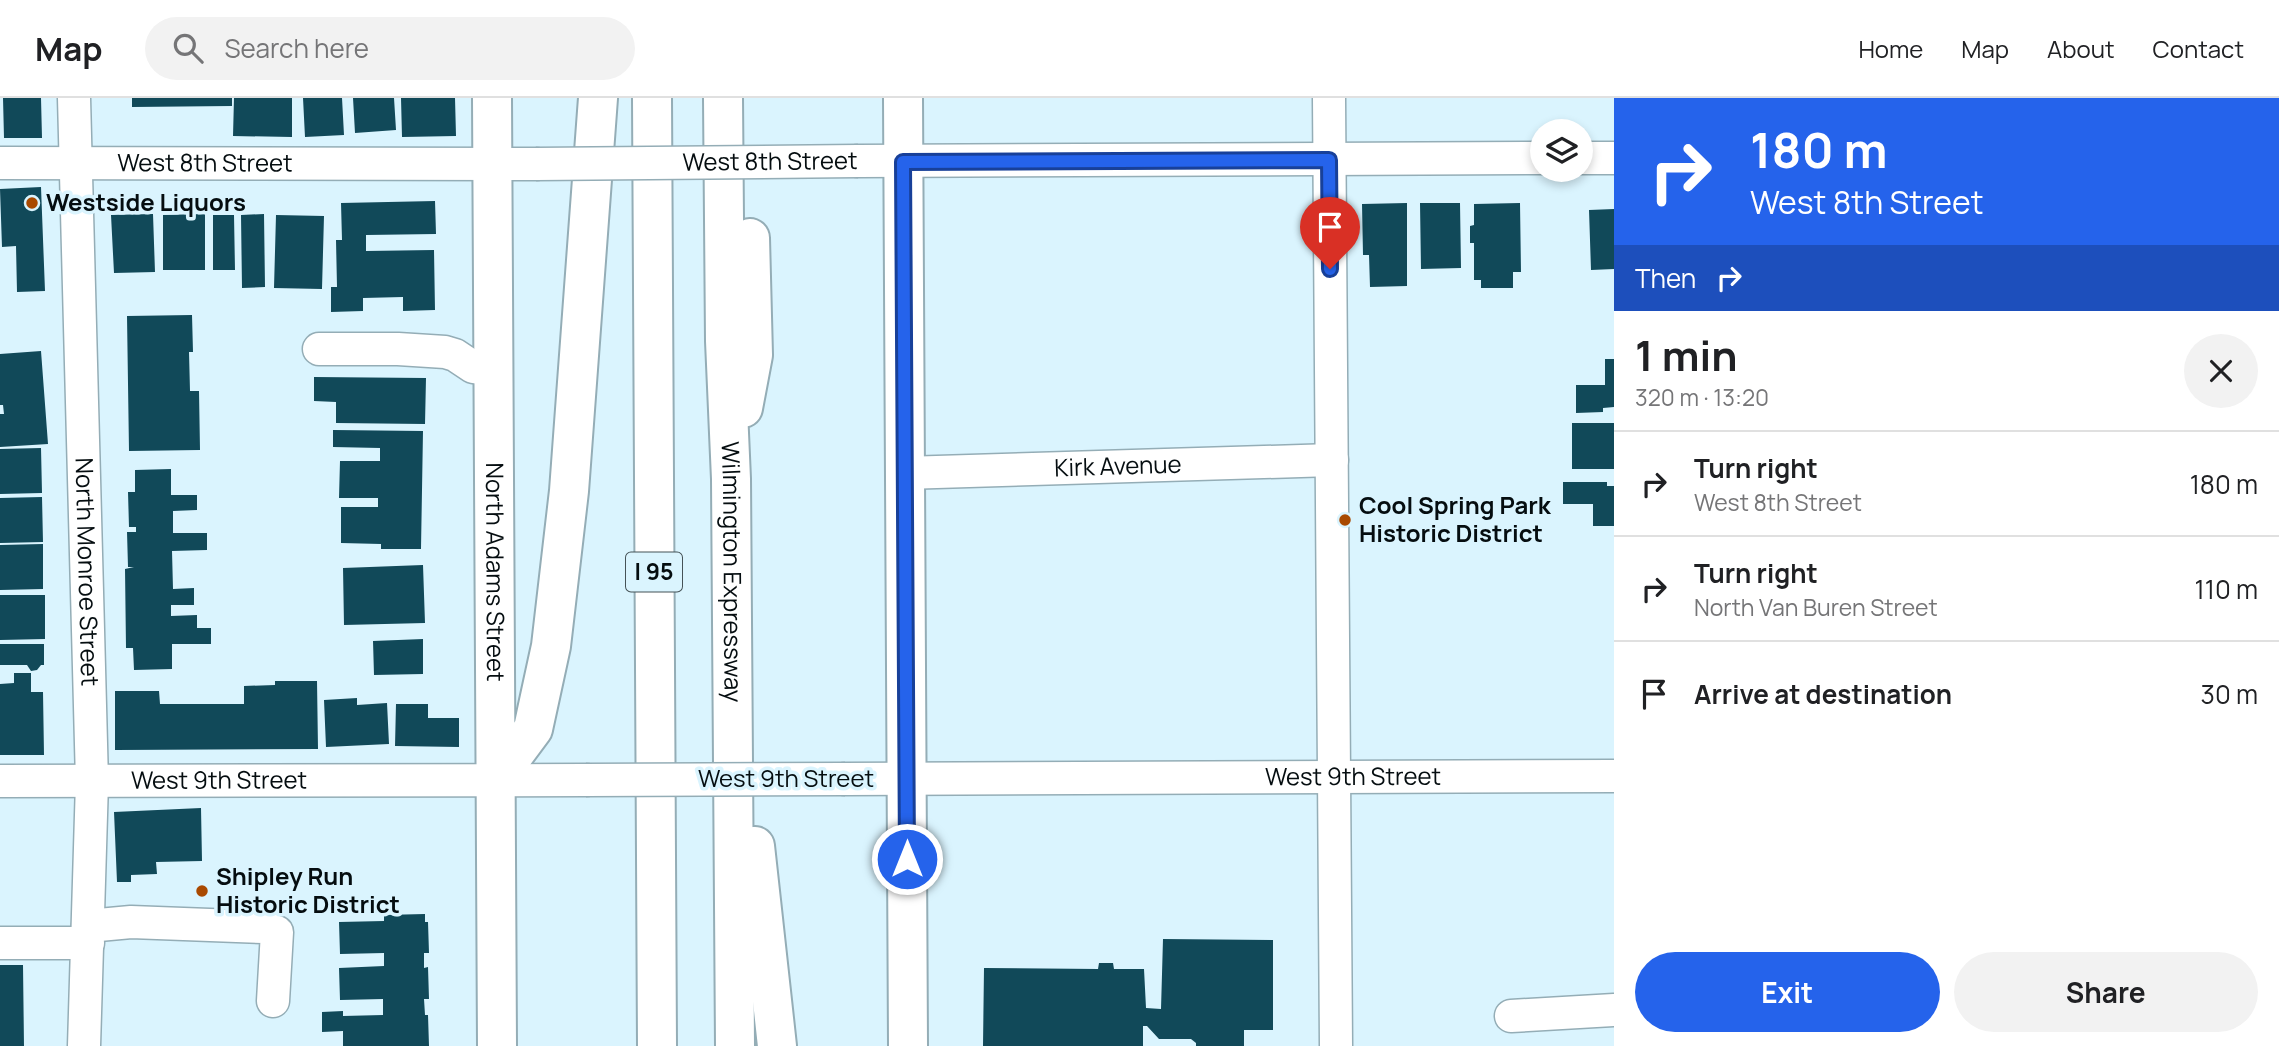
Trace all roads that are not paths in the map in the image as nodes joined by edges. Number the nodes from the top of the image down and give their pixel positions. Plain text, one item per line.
1 (74, 98) edge
2 (492, 98) edge
3 (598, 98) edge
4 (652, 98) edge
5 (723, 98) edge
6 (747, 98) edge
7 (902, 98) edge
8 (1329, 98) edge
9 (1593, 158) edge
10 (1614, 158) edge
11 (1530, 159) edge
12 (1329, 160) junction
13 (903, 162) junction
14 (0, 163) edge
15 (74, 163) junction
16 (492, 163) junction
17 (319, 349) dead end
18 (493, 370) junction
19 (1332, 460) junction
20 (904, 474) junction
21 (731, 479) junction
22 (733, 646) junction
23 (1614, 776) edge
24 (1334, 777) junction
25 (906, 778) junction
26 (495, 780) junction
27 (0, 781) edge
28 (92, 782) junction
29 (88, 934) junction
30 (0, 943) edge
31 (273, 1001) dead end
32 (1614, 1010) edge
33 (1511, 1016) dead end
34 (84, 1046) edge
35 (497, 1046) edge
36 (657, 1046) edge
37 (735, 1046) edge
38 (777, 1046) edge
39 (908, 1046) edge
40 (1336, 1046) edge

1 - 15 street, North Monroe Street
2 - 16 main road, North Adams Street
3 - 26 main road
4 - 36 main road, I 95
5 - 21 main road, Wilmington Expressway
6 - 21 main road
7 - 13 main road
8 - 12 street
9 - 10 street
11 - 12 street, West 8th Street
12 - 13 street, West 8th Street
12 - 19 street
13 - 16 street, West 8th Street, bridge
13 - 20 main road
14 - 15 street, West 8th Street
15 - 16 street, West 8th Street
15 - 28 street, North Monroe Street
16 - 18 main road, North Adams Street
17 - 18 street
18 - 26 main road, North Adams Street
19 - 20 street, Kirk Avenue
19 - 24 street
20 - 25 main road
21 - 22 main road, Wilmington Expressway
22 - 37 main road, Wilmington Expressway
22 - 38 main road
23 - 24 street, West 9th Street
24 - 25 street, West 9th Street
24 - 40 street
25 - 26 street, West 9th Street, bridge
25 - 39 main road
26 - 28 street, West 9th Street
26 - 35 main road, North Adams Street
27 - 28 street, West 9th Street
28 - 29 street, North Monroe Street
29 - 30 street
29 - 31 street
29 - 34 street, North Monroe Street
32 - 33 street

